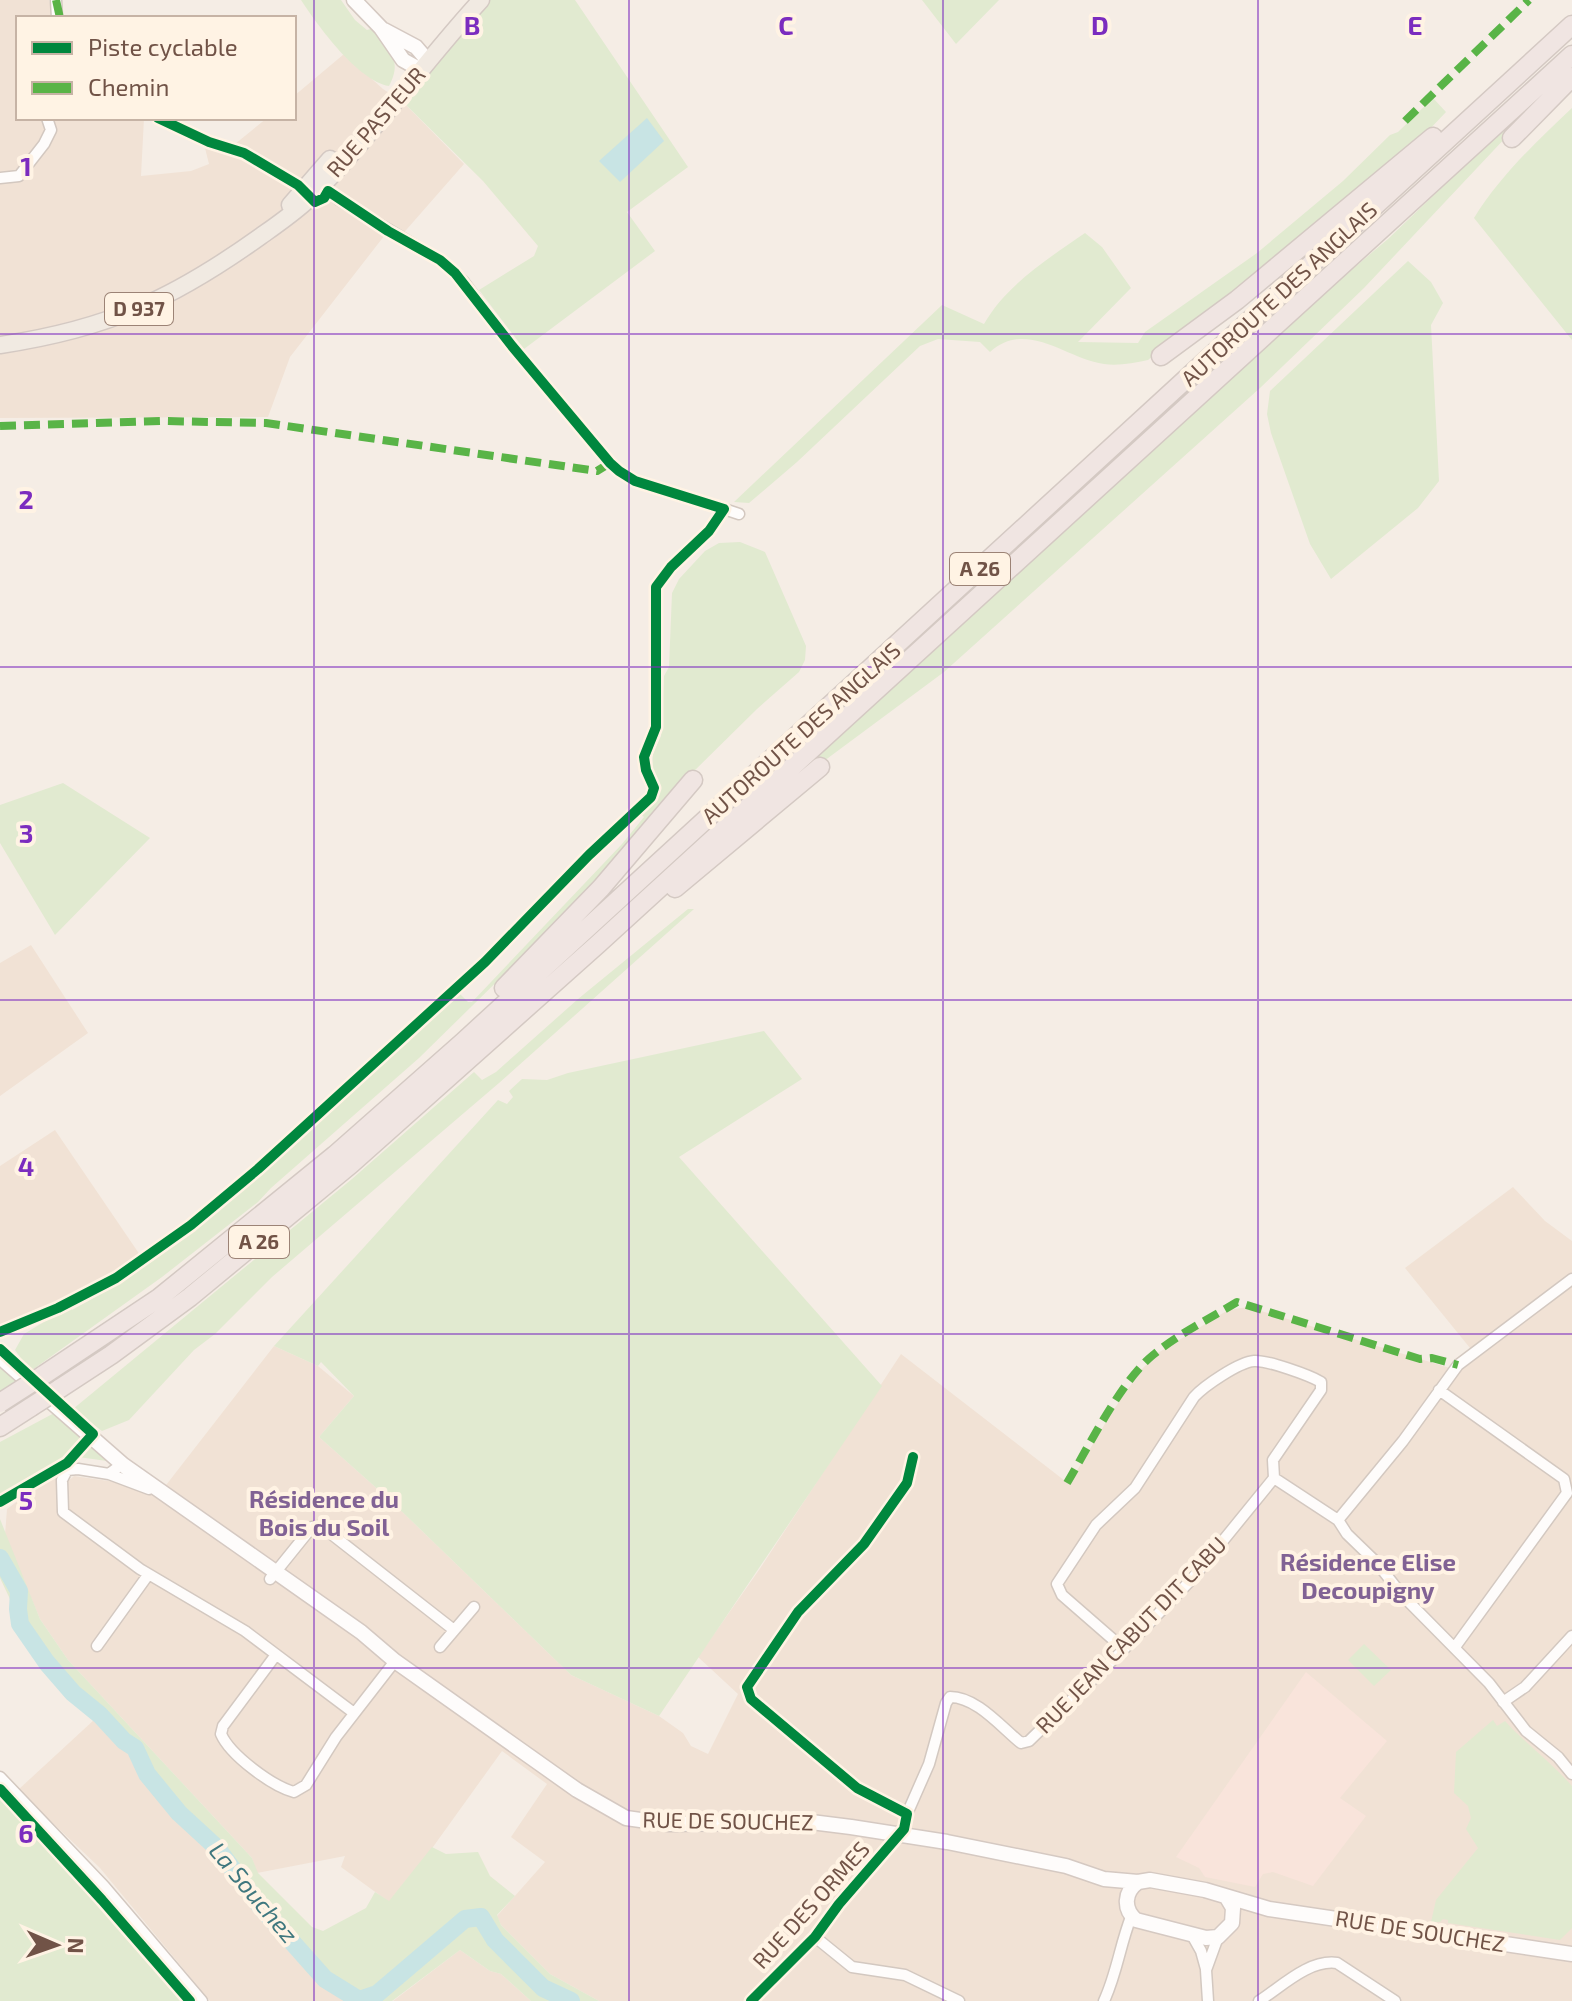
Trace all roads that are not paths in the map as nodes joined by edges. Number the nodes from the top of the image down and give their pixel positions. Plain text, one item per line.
1 (354, 0) edge
2 (469, 0) edge
3 (481, 0) edge
4 (1570, 26) edge
5 (1572, 55) edge
6 (421, 62) junction
7 (1572, 77) edge
8 (48, 120) edge
9 (1512, 138) dead end
10 (0, 178) edge
11 (317, 182) junction
12 (494, 323) dead end
13 (0, 345) edge
14 (1161, 356) dead end
15 (724, 509) dead end
16 (739, 514) dead end
17 (820, 767) dead end
18 (693, 780) dead end
19 (598, 944) junction
20 (389, 1106) junction
21 (1572, 1279) edge
22 (6, 1362) edge
23 (1439, 1390) junction
24 (0, 1403) edge
25 (0, 1427) edge
26 (913, 1457) dead end
27 (122, 1464) junction
28 (109, 1474) junction
29 (1274, 1478) junction
30 (149, 1489) junction
31 (1338, 1520) junction
32 (148, 1575) junction
33 (272, 1575) junction
34 (474, 1607) dead end
35 (454, 1630) junction
36 (1572, 1636) edge
37 (97, 1646) dead end
38 (440, 1647) dead end
39 (1455, 1647) junction
40 (1124, 1649) junction
41 (275, 1656) junction
42 (395, 1661) junction
43 (1503, 1702) junction
44 (354, 1713) junction
45 (1572, 1774) edge
46 (0, 1777) edge
47 (907, 1814) junction
48 (900, 1836) junction
49 (1104, 1879) junction
50 (1138, 1882) junction
51 (1227, 1898) junction
52 (1269, 1909) junction
53 (1129, 1912) junction
54 (1232, 1923) junction
55 (1192, 1935) junction
56 (815, 1937) junction
57 (1218, 1937) junction
58 (1572, 1954) edge
59 (1206, 1970) junction
60 (202, 2001) edge
61 (751, 2001) edge
62 (959, 2001) edge
63 (1104, 2001) edge
64 (1208, 2001) edge
65 (1259, 2001) edge
66 (1395, 2001) edge

1 - 6 main road
2 - 6 main road, RUE PASTEUR
3 - 6 main road, RUE PASTEUR / D 937
4 - 14 highway
4 - 20 highway, AUTOROUTE DES ANGLAIS / A 26
5 - 19 highway, AUTOROUTE DES ANGLAIS / A 26
6 - 11 main road, RUE PASTEUR / D 937
7 - 9 highway
8 - 10 street
11 - 12 street
11 - 13 main road, RUE PASTEUR / D 937
15 - 16 street
17 - 19 highway
18 - 20 highway
19 - 25 highway, AUTOROUTE DES ANGLAIS / A 26, bridge
20 - 24 highway, AUTOROUTE DES ANGLAIS / A 26, bridge
21 - 23 street
22 - 27 main road
23 - 31 street
23 - 39 street
26 - 47 street
27 - 28 street
27 - 30 main road, RUE DE SOUCHEZ
27 - 33 main road, RUE DE SOUCHEZ
28 - 30 street
28 - 32 street
29 - 31 street
29 - 40 street, RUE JEAN CABUT DIT CABU
29 - 40 street
30 - 33 main road, RUE DE SOUCHEZ
31 - 39 street
32 - 37 street
32 - 41 street
33 - 35 street
33 - 42 main road, RUE DE SOUCHEZ
34 - 35 street
35 - 38 street
36 - 43 street
39 - 43 street
40 - 47 street, RUE JEAN CABUT DIT CABU
41 - 44 street
41 - 44 street
42 - 44 street
42 - 48 main road, RUE DE SOUCHEZ
43 - 45 street
46 - 60 street
47 - 48 street
48 - 49 main road, RUE DE SOUCHEZ
48 - 56 street, RUE DES ORMES
49 - 50 main road, RUE DE SOUCHEZ
49 - 53 main road
50 - 51 main road, RUE DE SOUCHEZ
50 - 53 main road
51 - 52 main road, RUE DE SOUCHEZ
51 - 54 main road
52 - 54 main road, RUE DE SOUCHEZ
52 - 58 main road, RUE DE SOUCHEZ
53 - 55 main road
53 - 63 street
54 - 57 main road
55 - 57 main road
55 - 59 street
56 - 61 street, RUE DES ORMES
56 - 62 street
57 - 59 street
59 - 64 street
65 - 66 street

